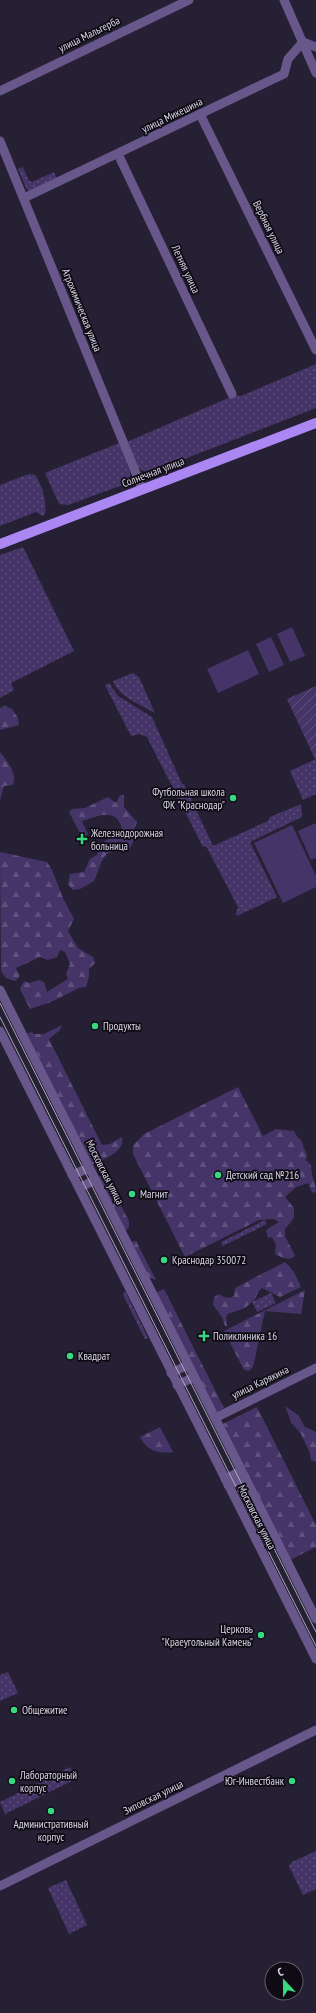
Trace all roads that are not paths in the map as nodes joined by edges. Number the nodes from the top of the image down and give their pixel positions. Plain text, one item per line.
1 (189, 0) edge
2 (284, 0) edge
3 (303, 42) junction
4 (316, 47) edge
5 (316, 73) edge
6 (0, 91) edge
7 (200, 114) junction
8 (0, 141) edge
9 (118, 154) junction
10 (24, 198) junction
11 (316, 350) edge
12 (232, 394) dead end
13 (316, 423) edge
14 (142, 488) junction
15 (0, 544) edge
16 (0, 990) edge
17 (0, 1031) edge
18 (89, 1168) junction
19 (72, 1175) junction
20 (95, 1180) junction
21 (79, 1188) junction
22 (188, 1365) junction
23 (316, 1368) edge
24 (171, 1373) junction
25 (194, 1377) junction
26 (177, 1385) junction
27 (215, 1418) junction
28 (243, 1474) junction
29 (226, 1482) junction
30 (316, 1620) edge
31 (316, 1659) edge
32 (316, 1730) edge
33 (0, 1886) edge

1 - 6 street, улица Мальгерба
2 - 3 street
3 - 4 street
3 - 5 street
3 - 7 street, улица Микешина
7 - 9 street, улица Микешина
7 - 11 street, Вербная улица
8 - 10 street, Агрохимическая улица
9 - 10 street, улица Микешина
9 - 12 street, Летняя улица
10 - 14 street, Агрохимическая улица
13 - 14 main road, Солнечная улица
14 - 15 main road, Солнечная улица
16 - 18 street, Московская улица
17 - 19 street, Московская улица
18 - 19 street
18 - 20 street, Московская улица
19 - 21 street, Московская улица
20 - 21 street
20 - 22 street, Московская улица
21 - 24 street, Московская улица
22 - 24 street
22 - 25 street, Московская улица
23 - 27 street, улица Карякина
24 - 26 street, Московская улица
25 - 26 street
25 - 27 street, Московская улица
26 - 29 street, Московская улица
27 - 28 street, Московская улица
28 - 29 street
28 - 30 street, Московская улица
29 - 31 street, Московская улица
32 - 33 street, Зиповская улица

